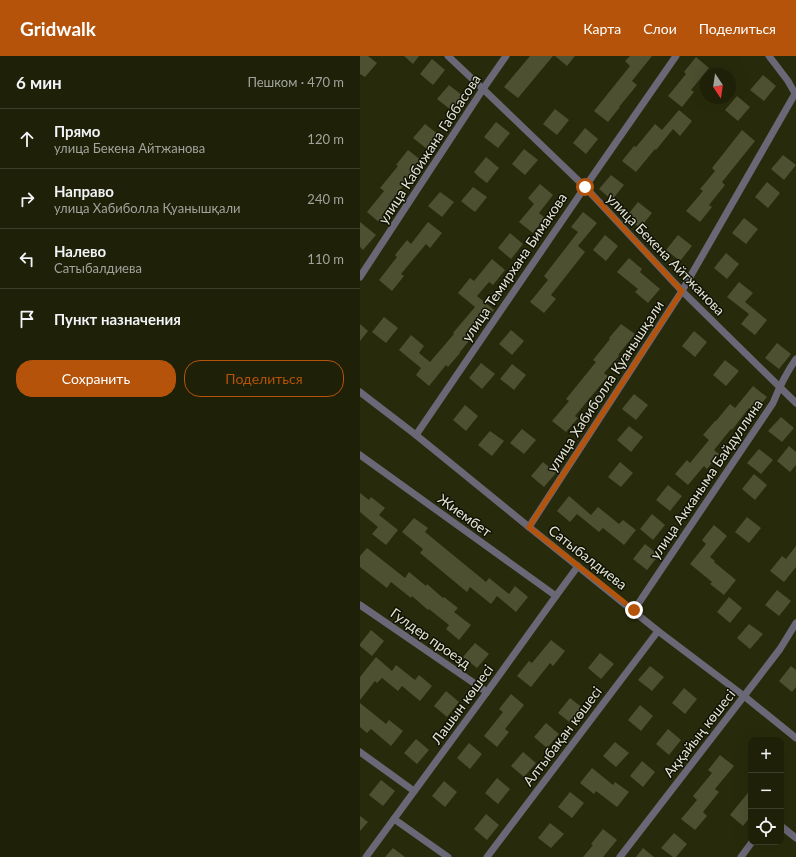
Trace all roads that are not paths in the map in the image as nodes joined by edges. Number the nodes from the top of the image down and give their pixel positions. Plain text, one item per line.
1 (448, 56) edge
2 (506, 56) edge
3 (676, 56) edge
4 (769, 56) edge
5 (484, 89) junction
6 (796, 94) edge
7 (585, 187) junction
8 (360, 277) edge
9 (682, 291) junction
10 (796, 359) edge
11 (780, 387) junction
12 (360, 392) edge
13 (796, 403) edge
14 (416, 435) junction
15 (360, 455) edge
16 (529, 527) junction
17 (578, 566) junction
18 (556, 596) junction
19 (360, 605) edge
20 (634, 610) junction
21 (796, 623) edge
22 (658, 631) junction
23 (487, 692) junction
24 (744, 696) junction
25 (796, 738) edge
26 (360, 752) edge
27 (414, 791) junction
28 (394, 819) junction
29 (784, 828) edge
30 (796, 838) edge
31 (750, 845) edge
32 (366, 857) edge
33 (448, 857) edge
34 (487, 857) edge
35 (620, 857) edge
36 (741, 857) edge

1 - 5 street, улица Бекена Айтжанова
2 - 5 street, улица Кабижана Габбасова
3 - 7 street, улица Темирхана Бимакова
4 - 6 street
5 - 7 street, улица Бекена Айтжанова
5 - 8 street, улица Кабижана Габбасова
6 - 9 street, улица Хабиболла Қуанышқали
7 - 9 street, улица Бекена Айтжанова
7 - 14 street, улица Темирхана Бимакова
9 - 11 street, улица Бекена Айтжанова
9 - 16 street, улица Хабиболла Қуанышқали
10 - 11 street, улица Акканыма Байдуллина
11 - 13 street, улица Бекена Айтжанова
11 - 20 street, улица Акканыма Байдуллина
12 - 14 street, Сатыбалдиева
14 - 16 street, Сатыбалдиева
15 - 18 street, Жиембет
16 - 17 street, Сатыбалдиева
17 - 18 street, Лашын көшесі
17 - 20 street, Сатыбалдиева
18 - 23 street, Лашын көшесі
19 - 23 street, Гулдер проезд
20 - 22 street, Сатыбалдиева
21 - 24 street, Аққайың көшесі
22 - 24 street, Сатыбалдиева
22 - 34 street, Алтыбақан көшесі
23 - 27 street, Лашын көшесі
24 - 25 street, Сатыбалдиева
24 - 35 street, Аққайың көшесі
26 - 27 street
27 - 28 street, Лашын көшесі
28 - 32 street, Лашын көшесі
28 - 33 street
29 - 30 street
31 - 36 street

